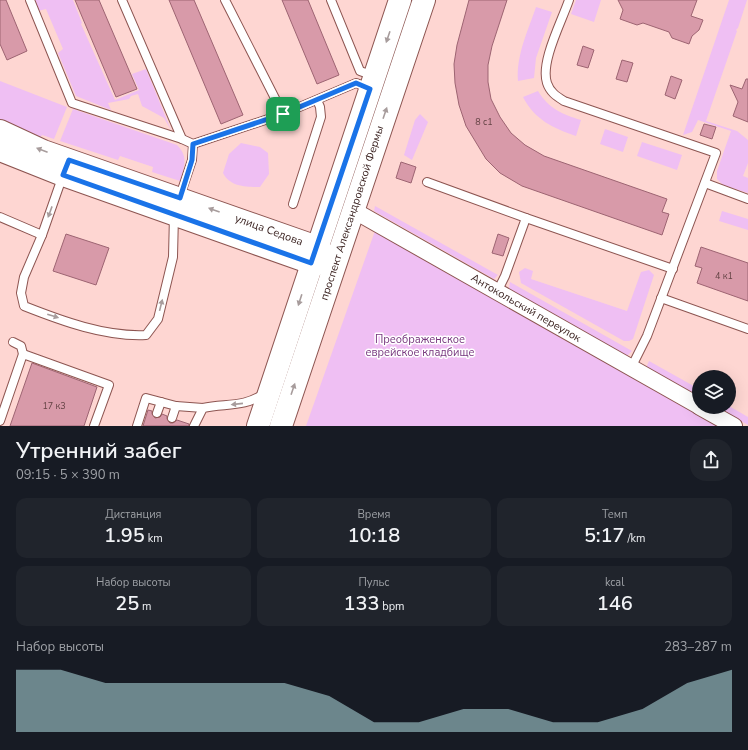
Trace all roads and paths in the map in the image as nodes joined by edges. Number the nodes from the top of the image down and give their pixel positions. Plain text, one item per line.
1 (30, 0) edge
2 (122, 0) edge
3 (225, 0) edge
4 (331, 0) edge
5 (400, 0) edge
6 (424, 0) edge
7 (569, 0) edge
8 (373, 82) junction
9 (317, 100) junction
10 (283, 114) junction
11 (0, 131) edge
12 (182, 139) junction
13 (193, 144) junction
14 (0, 150) edge
15 (66, 167) junction
16 (427, 182) dead end
17 (705, 183) junction
18 (748, 199) edge
19 (293, 204) dead end
20 (177, 206) junction
21 (354, 210) junction
22 (0, 218) edge
23 (526, 218) junction
24 (42, 235) junction
25 (314, 255) junction
26 (335, 265) junction
27 (673, 269) junction
28 (497, 292) junction
29 (661, 298) junction
30 (748, 329) edge
31 (13, 342) dead end
32 (23, 354) junction
33 (631, 368) junction
34 (271, 387) junction
35 (160, 402) junction
36 (692, 402) edge
37 (176, 406) junction
38 (203, 408) junction
39 (157, 413) dead end
40 (713, 414) edge
41 (172, 418) dead end
42 (0, 421) edge
43 (94, 426) edge
44 (137, 426) edge
45 (194, 426) edge
46 (258, 426) edge
47 (281, 426) edge
48 (734, 426) edge

1 - 12 lane
2 - 12 lane
3 - 10 lane
4 - 8 lane
5 -> 8 main road, проспект Александровской Фермы
21 -> 6 main road, проспект Александровской Фермы
7 - 17 lane
8 - 9 lane
8 - 25 main road, проспект Александровской Фермы
9 - 10 lane
9 - 19 lane
10 - 13 lane
15 -> 11 main road, улица Седова
12 - 13 lane
13 - 20 lane
14 - 15 main road, улица Седова
15 - 20 main road, улица Седова
15 -> 24 lane
16 - 23 lane
17 - 18 lane
17 - 27 lane
24 -> 20 lane
20 - 25 main road, улица Седова
21 - 26 main road, проспект Александровской Фермы
21 - 28 street, Антокольский переулок
22 - 24 lane
23 - 27 lane
23 - 28 lane
25 - 26 main road, улица Седова
25 -> 34 main road, проспект Александровской Фермы
47 -> 26 main road, проспект Александровской Фермы
27 - 29 lane
28 - 33 street, Антокольский переулок
29 - 30 lane
29 - 33 lane
31 - 32 lane
32 - 42 lane
32 - 43 lane
33 - 36 street, Антокольский переулок
34 -> 38 lane
34 - 46 main road, проспект Александровской Фермы
35 - 37 lane
35 - 39 lane
35 - 44 lane
37 - 38 lane
37 - 41 lane
38 - 45 lane
40 - 48 street, Антокольский переулок

